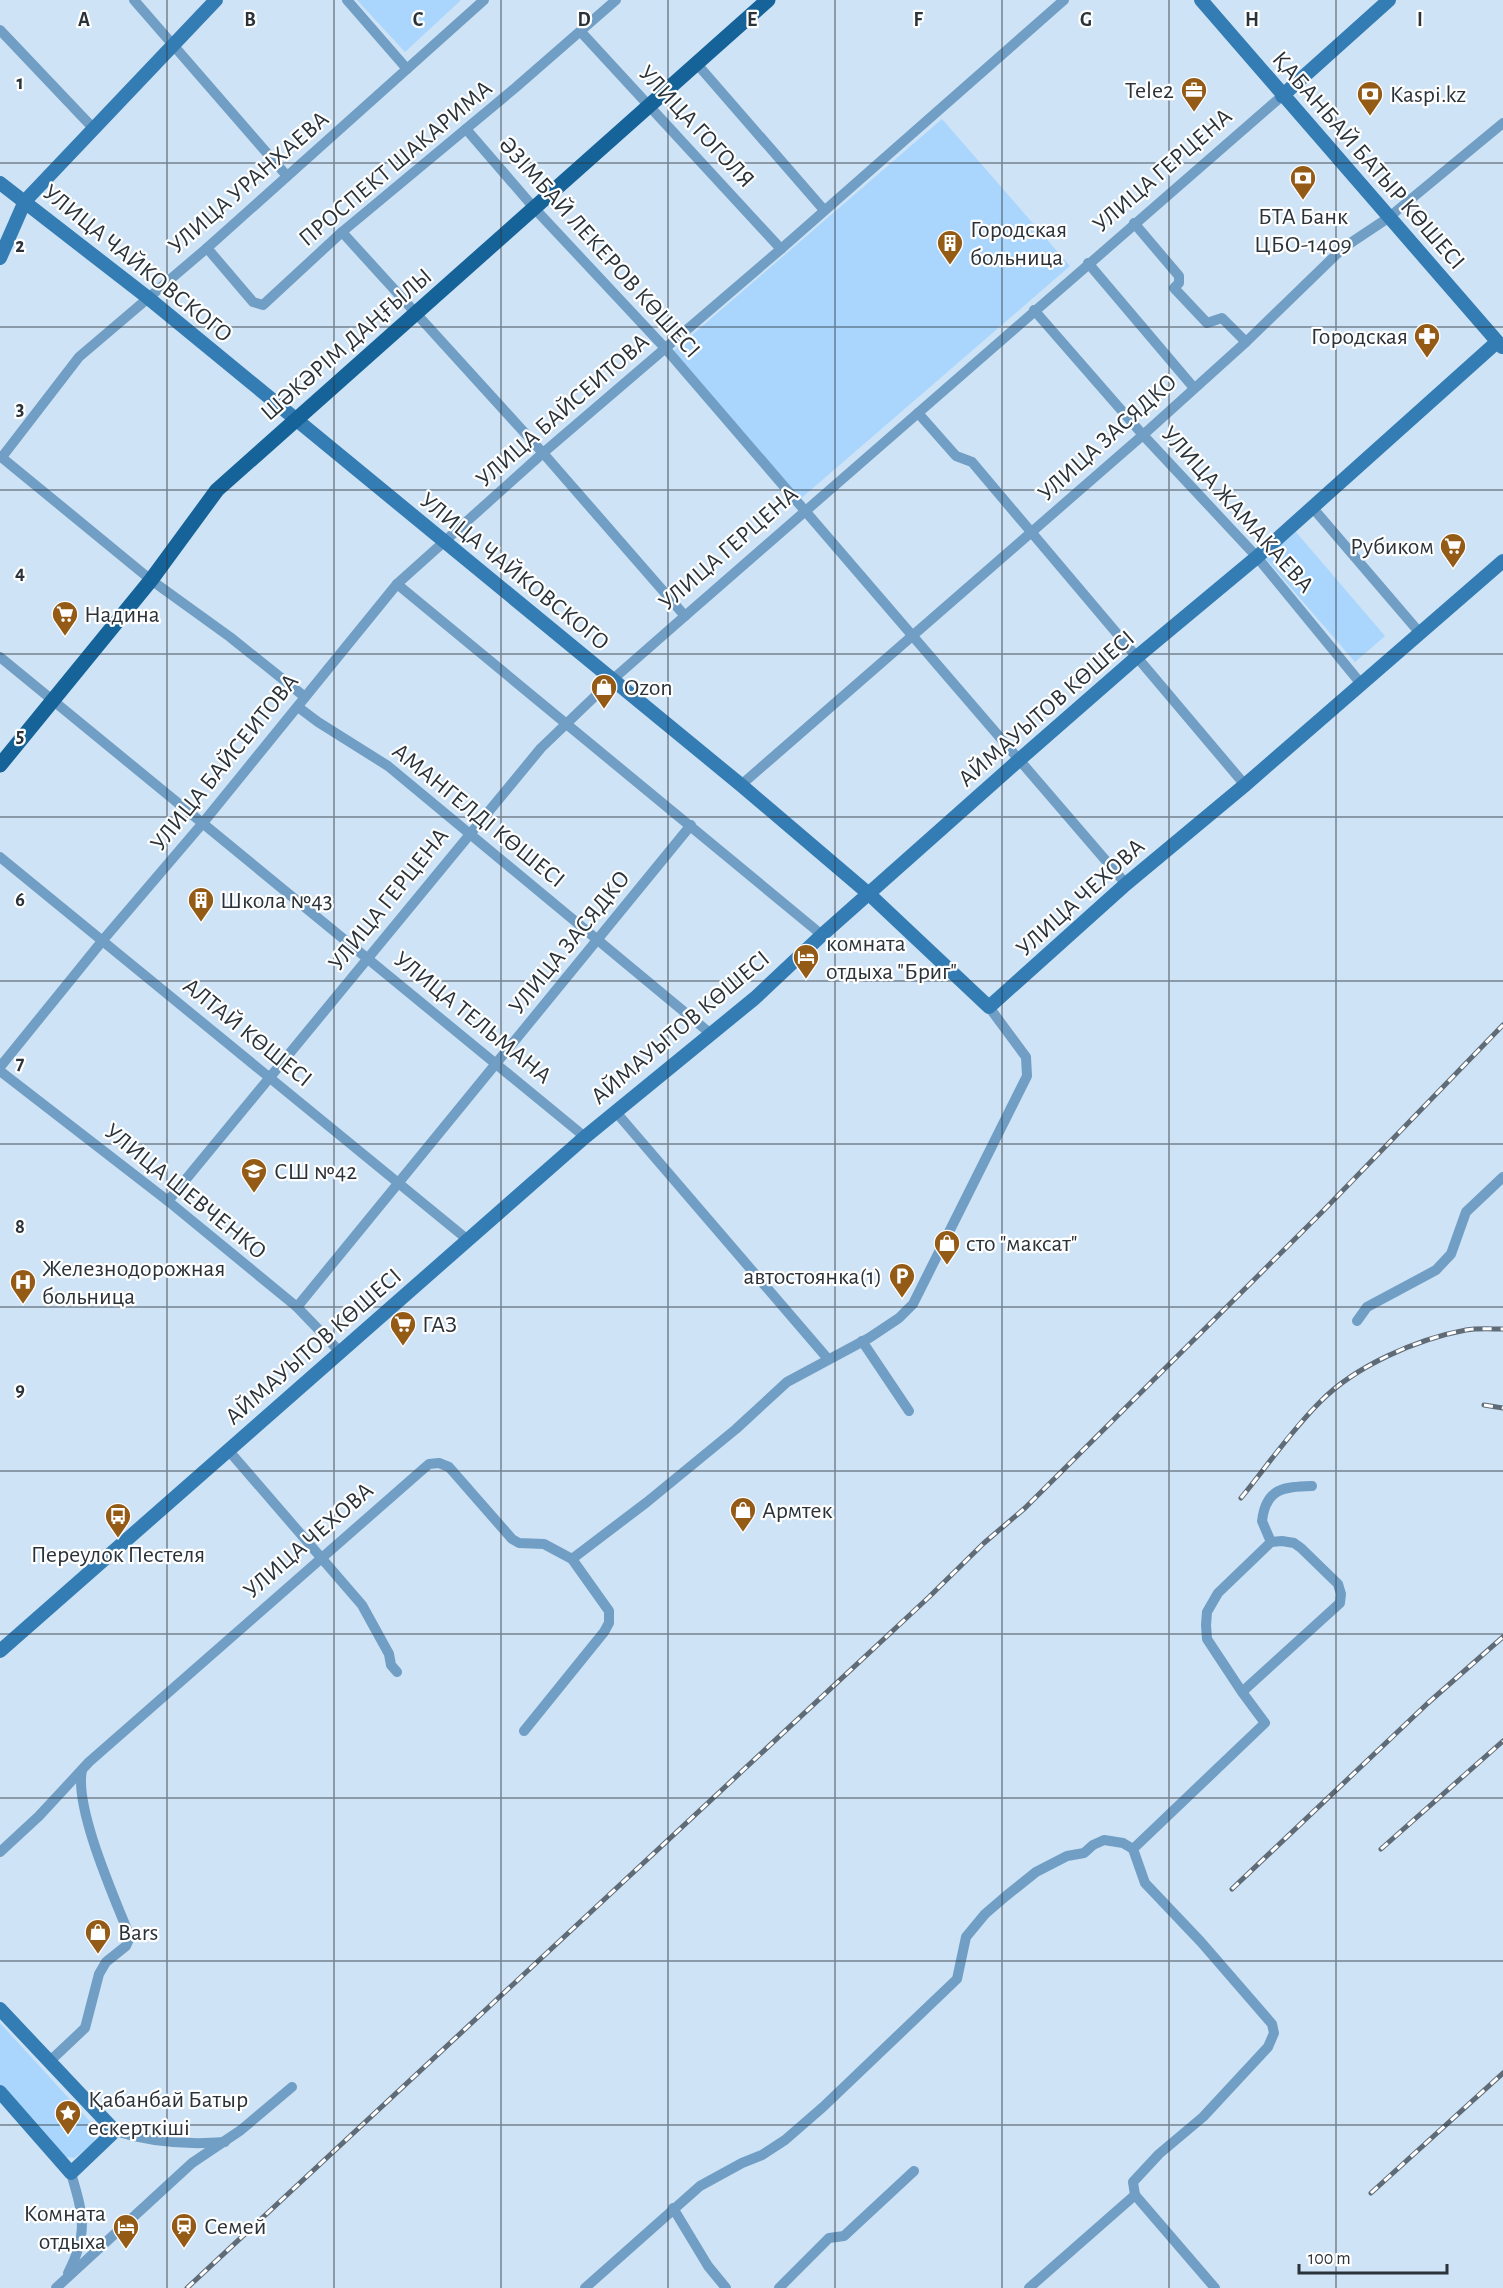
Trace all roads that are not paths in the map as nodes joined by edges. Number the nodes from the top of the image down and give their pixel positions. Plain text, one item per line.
1 (134, 0) edge
2 (216, 0) edge
3 (346, 0) edge
4 (484, 0) edge
5 (616, 0) edge
6 (1064, 0) edge
7 (1201, 0) edge
8 (1389, 0) edge
9 (766, 1) edge
10 (0, 30) edge
11 (581, 32) junction
12 (172, 45) junction
13 (697, 64) junction
14 (407, 69) junction
15 (1282, 96) junction
16 (650, 106) junction
17 (1503, 123) edge
18 (94, 129) junction
19 (466, 129) junction
20 (287, 176) junction
21 (0, 183) edge
22 (25, 201) junction
23 (535, 209) junction
24 (824, 210) junction
25 (1389, 218) junction
26 (1134, 223) junction
27 (342, 232) junction
28 (207, 248) junction
29 (781, 249) junction
30 (0, 258) edge
31 (1088, 263) junction
32 (147, 297) junction
33 (1034, 310) junction
34 (415, 313) junction
35 (1246, 342) junction
36 (1500, 346) edge
37 (665, 348) junction
38 (1194, 388) junction
39 (918, 414) junction
40 (294, 419) junction
41 (1143, 435) junction
42 (543, 453) junction
43 (1, 457) edge
44 (1312, 507) junction
45 (806, 510) junction
46 (1032, 533) junction
47 (443, 542) junction
48 (1257, 556) junction
49 (1503, 561) edge
50 (151, 580) junction
51 (397, 584) junction
52 (685, 616) junction
53 (1419, 632) junction
54 (913, 636) junction
55 (1138, 656) junction
56 (0, 657) edge
57 (612, 680) junction
58 (1362, 685) junction
59 (54, 700) junction
60 (301, 702) junction
61 (567, 724) junction
62 (1018, 760) junction
63 (0, 765) edge
64 (741, 785) junction
65 (1245, 785) junction
66 (202, 824) junction
67 (691, 825) junction
68 (471, 834) junction
69 (0, 857) edge
70 (1125, 884) junction
71 (869, 894) junction
72 (822, 935) junction
73 (103, 940) junction
74 (598, 940) junction
75 (368, 958) junction
76 (989, 1007) junction
77 (711, 1034) junction
78 (497, 1064) junction
79 (0, 1069) edge
80 (271, 1078) junction
81 (615, 1111) junction
82 (585, 1137) junction
83 (1503, 1178) edge
84 (398, 1184) junction
85 (168, 1201) junction
86 (468, 1240) junction
87 (297, 1307) junction
88 (1357, 1321) dead end
89 (862, 1341) junction
90 (340, 1352) junction
91 (828, 1359) junction
92 (909, 1411) dead end
93 (229, 1451) junction
94 (1312, 1486) dead end
95 (1271, 1542) junction
96 (322, 1558) junction
97 (572, 1559) junction
98 (0, 1651) edge
99 (397, 1672) dead end
100 (1242, 1692) junction
101 (524, 1731) dead end
102 (82, 1770) junction
103 (1133, 1849) junction
104 (0, 1852) edge
105 (0, 2009) edge
106 (50, 2061) junction
107 (292, 2087) dead end
108 (0, 2092) edge
109 (115, 2131) junction
110 (225, 2142) junction
111 (914, 2171) dead end
112 (71, 2173) junction
113 (1134, 2195) junction
114 (673, 2208) junction
115 (60, 2284) edge
116 (585, 2288) edge
117 (726, 2288) edge
118 (779, 2288) edge
119 (1029, 2288) edge
120 (1215, 2288) edge

1 - 12 street
2 - 12 street
3 - 14 street
4 - 14 street, УЛИЦА УРАНХАЕВА
5 - 11 street, ПРОСПЕКТ ШАКАРИМА
6 - 24 street, УЛИЦА БАЙСЕИТОВА
7 - 15 street, ҚАБАНБАЙ БАТЫР КӨШЕСІ
8 - 15 street, УЛИЦА ГЕРЦЕНА
9 - 13 main road, ШӘКӘРІМ ДАҢҒЫЛЫ
10 - 18 street
11 - 16 street, УЛИЦА ГОГОЛЯ
11 - 19 street, ПРОСПЕКТ ШАКАРИМА
12 - 18 street
12 - 20 street
13 - 16 main road, ШӘКӘРІМ ДАҢҒЫЛЫ
13 - 24 street, УЛИЦА ГОГОЛЯ
14 - 20 street, УЛИЦА УРАНХАЕВА
15 - 25 street, ҚАБАНБАЙ БАТЫР КӨШЕСІ
15 - 26 street, УЛИЦА ГЕРЦЕНА
16 - 23 main road, ШӘКӘРІМ ДАҢҒЫЛЫ
16 - 29 street, УЛИЦА ГОГОЛЯ
17 - 25 street, УЛИЦА ЗАСЯДКО
18 - 22 street
19 - 23 street, ӘЗІМБАЙ ЛЕКЕРОВ КӨШЕСІ
19 - 27 street, ПРОСПЕКТ ШАКАРИМА
20 - 28 street, УЛИЦА УРАНХАЕВА
21 - 22 street, УЛИЦА ЧАЙКОВСКОГО
22 - 30 street
22 - 32 street, УЛИЦА ЧАЙКОВСКОГО
23 - 34 main road, ШӘКӘРІМ ДАҢҒЫЛЫ
23 - 37 street, ӘЗІМБАЙ ЛЕКЕРОВ КӨШЕСІ
24 - 29 street, УЛИЦА БАЙСЕИТОВА
25 - 35 street, УЛИЦА ЗАСЯДКО
25 - 36 street, ҚАБАНБАЙ БАТЫР КӨШЕСІ
26 - 31 street, УЛИЦА ГЕРЦЕНА
26 - 35 street
27 - 28 street, ПРОСПЕКТ ШАКАРИМА
27 - 34 street
28 - 32 street, УЛИЦА УРАНХАЕВА
29 - 37 street, УЛИЦА БАЙСЕИТОВА
31 - 33 street, УЛИЦА ГЕРЦЕНА
31 - 38 street, УЛИЦА ЖАМАКАЕВА
32 - 40 street, УЛИЦА ЧАЙКОВСКОГО
32 - 43 street, УЛИЦА УРАНХАЕВА
33 - 39 street, УЛИЦА ГЕРЦЕНА
33 - 41 street, УЛИЦА ЖАМАКАЕВА
34 - 40 main road, ШӘКӘРІМ ДАҢҒЫЛЫ
34 - 42 street
35 - 38 street, УЛИЦА ЗАСЯДКО
36 - 44 street, АЙМАУЫТОВ КӨШЕСІ
37 - 42 street, УЛИЦА БАЙСЕИТОВА
37 - 45 street, ӘЗІМБАЙ ЛЕКЕРОВ КӨШЕСІ
38 - 41 street, УЛИЦА ЗАСЯДКО
39 - 45 street, УЛИЦА ГЕРЦЕНА
39 - 46 street
40 - 47 street, УЛИЦА ЧАЙКОВСКОГО
40 - 50 main road, ШӘКӘРІМ ДАҢҒЫЛЫ
41 - 46 street, УЛИЦА ЗАСЯДКО
41 - 48 street, УЛИЦА ЖАМАКАЕВА
42 - 47 street, УЛИЦА БАЙСЕИТОВА
42 - 52 street
43 - 50 street, АМАНГЕЛДІ КӨШЕСІ
44 - 48 street, АЙМАУЫТОВ КӨШЕСІ
44 - 53 street
45 - 52 street, УЛИЦА ГЕРЦЕНА
45 - 54 street, ӘЗІМБАЙ ЛЕКЕРОВ КӨШЕСІ
46 - 54 street, УЛИЦА ЗАСЯДКО
46 - 55 street
47 - 51 street, УЛИЦА БАЙСЕИТОВА
47 - 57 street, УЛИЦА ЧАЙКОВСКОГО
48 - 55 street, АЙМАУЫТОВ КӨШЕСІ
48 - 58 street, УЛИЦА ЖАМАКАЕВА
49 - 53 street, УЛИЦА ЧЕХОВА
50 - 59 main road, ШӘКӘРІМ ДАҢҒЫЛЫ
50 - 60 street, АМАНГЕЛДІ КӨШЕСІ
51 - 60 street, УЛИЦА БАЙСЕИТОВА
51 - 61 street
52 - 57 street, УЛИЦА ГЕРЦЕНА
53 - 58 street, УЛИЦА ЧЕХОВА
54 - 62 street, ӘЗІМБАЙ ЛЕКЕРОВ КӨШЕСІ
54 - 64 street, УЛИЦА ЗАСЯДКО
55 - 62 street, АЙМАУЫТОВ КӨШЕСІ
55 - 65 street
56 - 59 street, УЛИЦА ТЕЛЬМАНА
57 - 61 street, УЛИЦА ГЕРЦЕНА
57 - 64 street, УЛИЦА ЧАЙКОВСКОГО
58 - 65 street, УЛИЦА ЧЕХОВА
59 - 63 main road, ШӘКӘРІМ ДАҢҒЫЛЫ
59 - 66 street, УЛИЦА ТЕЛЬМАНА
60 - 66 street, УЛИЦА БАЙСЕИТОВА
60 - 68 street, АМАНГЕЛДІ КӨШЕСІ
61 - 67 street
61 - 68 street, УЛИЦА ГЕРЦЕНА
62 - 70 street, ӘЗІМБАЙ ЛЕКЕРОВ КӨШЕСІ
62 - 71 street, АЙМАУЫТОВ КӨШЕСІ
64 - 71 street, УЛИЦА ЧАЙКОВСКОГО
65 - 70 street, УЛИЦА ЧЕХОВА
66 - 73 street, УЛИЦА БАЙСЕИТОВА
66 - 75 street, УЛИЦА ТЕЛЬМАНА
67 - 72 street
67 - 74 street, УЛИЦА ЗАСЯДКО
68 - 74 street, АМАНГЕЛДІ КӨШЕСІ
68 - 75 street, УЛИЦА ГЕРЦЕНА
69 - 73 street, АЛТАЙ КӨШЕСІ
70 - 76 street, УЛИЦА ЧЕХОВА
71 - 72 street, АЙМАУЫТОВ КӨШЕСІ
71 - 76 street, УЛИЦА ЧАЙКОВСКОГО
72 - 77 street, АЙМАУЫТОВ КӨШЕСІ
73 - 79 street, УЛИЦА БАЙСЕИТОВА
73 - 80 street, АЛТАЙ КӨШЕСІ
74 - 77 street, АМАНГЕЛДІ КӨШЕСІ
74 - 78 street, УЛИЦА ЗАСЯДКО
75 - 78 street, УЛИЦА ТЕЛЬМАНА
75 - 80 street, УЛИЦА ГЕРЦЕНА
76 - 89 street
77 - 81 street, АЙМАУЫТОВ КӨШЕСІ
78 - 82 street, УЛИЦА ТЕЛЬМАНА
78 - 84 street, УЛИЦА ЗАСЯДКО
79 - 85 street, УЛИЦА ШЕВЧЕНКО
80 - 84 street, АЛТАЙ КӨШЕСІ
80 - 85 street, УЛИЦА ГЕРЦЕНА
81 - 82 street, АЙМАУЫТОВ КӨШЕСІ
81 - 91 street
82 - 86 street, АЙМАУЫТОВ КӨШЕСІ
83 - 88 street
84 - 86 street, АЛТАЙ КӨШЕСІ
84 - 87 street, УЛИЦА ЗАСЯДКО
85 - 87 street, УЛИЦА ШЕВЧЕНКО
86 - 90 street, АЙМАУЫТОВ КӨШЕСІ
87 - 90 street, УЛИЦА ШЕВЧЕНКО
89 - 91 street
89 - 92 street
90 - 93 street, АЙМАУЫТОВ КӨШЕСІ
91 - 97 street
93 - 96 street
93 - 98 street, АЙМАУЫТОВ КӨШЕСІ
94 - 95 street
95 - 100 street
95 - 100 street
96 - 97 street, УЛИЦА ЧЕХОВА
96 - 99 street
96 - 102 street, УЛИЦА ЧЕХОВА
97 - 101 street, УЛИЦА ЧЕХОВА
100 - 103 street
102 - 104 street, УЛИЦА ЧЕХОВА
102 - 106 street
103 - 113 street
103 - 114 street
105 - 106 street
106 - 109 street
107 - 110 street
108 - 112 street
109 - 110 street
109 - 112 street
110 - 115 street
111 - 118 street
112 - 115 street
113 - 119 street
113 - 120 street
114 - 116 street
114 - 117 street

